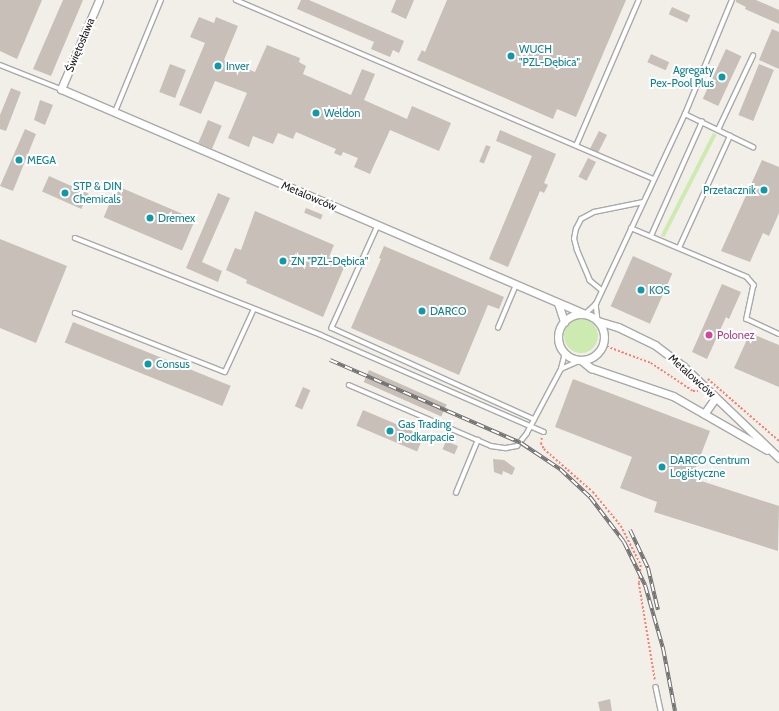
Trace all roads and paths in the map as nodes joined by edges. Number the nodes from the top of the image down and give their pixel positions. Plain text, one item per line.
1 (99, 0) edge
2 (161, 0) edge
3 (236, 0) edge
4 (639, 0) edge
5 (732, 0) edge
6 (753, 56) dead end
7 (0, 65) edge
8 (61, 89) junction
9 (114, 112) junction
10 (686, 114) junction
11 (702, 122) junction
12 (718, 130) junction
13 (730, 136) junction
14 (576, 146) junction
15 (753, 147) dead end
16 (653, 179) junction
17 (643, 202) junction
18 (378, 226) junction
19 (631, 228) junction
20 (651, 236) junction
21 (75, 238) dead end
22 (679, 248) junction
23 (516, 285) junction
24 (602, 291) junction
25 (558, 303) junction
26 (596, 304) junction
27 (254, 308) junction
28 (75, 313) dead end
29 (586, 314) junction
30 (598, 321) junction
31 (564, 322) junction
32 (498, 328) dead end
33 (779, 334) edge
34 (603, 345) junction
35 (565, 353) junction
36 (581, 360) junction
37 (560, 369) junction
38 (705, 381) dead end
39 (349, 385) dead end
40 (702, 387) dead end
41 (696, 388) dead end
42 (693, 391) junction
43 (690, 394) dead end
44 (715, 398) junction
45 (704, 414) junction
46 (534, 419) junction
47 (531, 425) junction
48 (544, 432) joint
49 (478, 440) junction
50 (779, 441) edge
51 (772, 452) junction
52 (779, 458) edge
53 (456, 493) dead end
54 (656, 687) joint
55 (661, 711) edge

1 - 8 street, Świętosława
2 - 9 lane
3 - 14 lane
4 - 14 lane
5 - 10 lane
6 - 12 lane
7 - 8 lane
8 - 9 street, Metalowców
9 - 18 street, Metalowców
10 - 11 lane
10 - 16 lane
11 - 12 lane
11 - 20 lane
12 - 13 lane
13 - 15 lane
13 - 22 lane
14 - 16 lane
16 - 17 lane
17 - 19 lane
17 - 24 lane
18 - 23 street, Metalowców
18 - 46 lane
19 - 20 lane
19 - 24 lane
20 - 22 lane
21 - 27 lane
22 - 33 lane
23 - 25 street, Metalowców
23 - 32 lane
24 - 26 lane
25 - 29 street, Metalowców
25 - 31 street
26 - 29 lane
26 - 30 lane
27 - 28 lane
27 - 47 lane
29 - 30 street, Metalowców
29 - 31 street
30 - 34 street
30 - 44 street, Metalowców
31 - 35 street
34 - 36 street
34 - 42 path
35 - 36 street, Metalowców
35 - 37 lane
36 - 37 lane
36 - 45 street, Metalowców
37 - 46 lane
38 - 50 path
39 - 49 lane
40 - 42 path
41 - 42 path
42 - 43 path
44 - 45 street
44 - 51 street, Metalowców
45 - 51 street, Metalowców
46 - 47 lane
47 - 48 lane
47 - 49 lane
48 - 54 path
49 - 53 lane
51 - 52 street, Metalowców
54 - 55 lane

